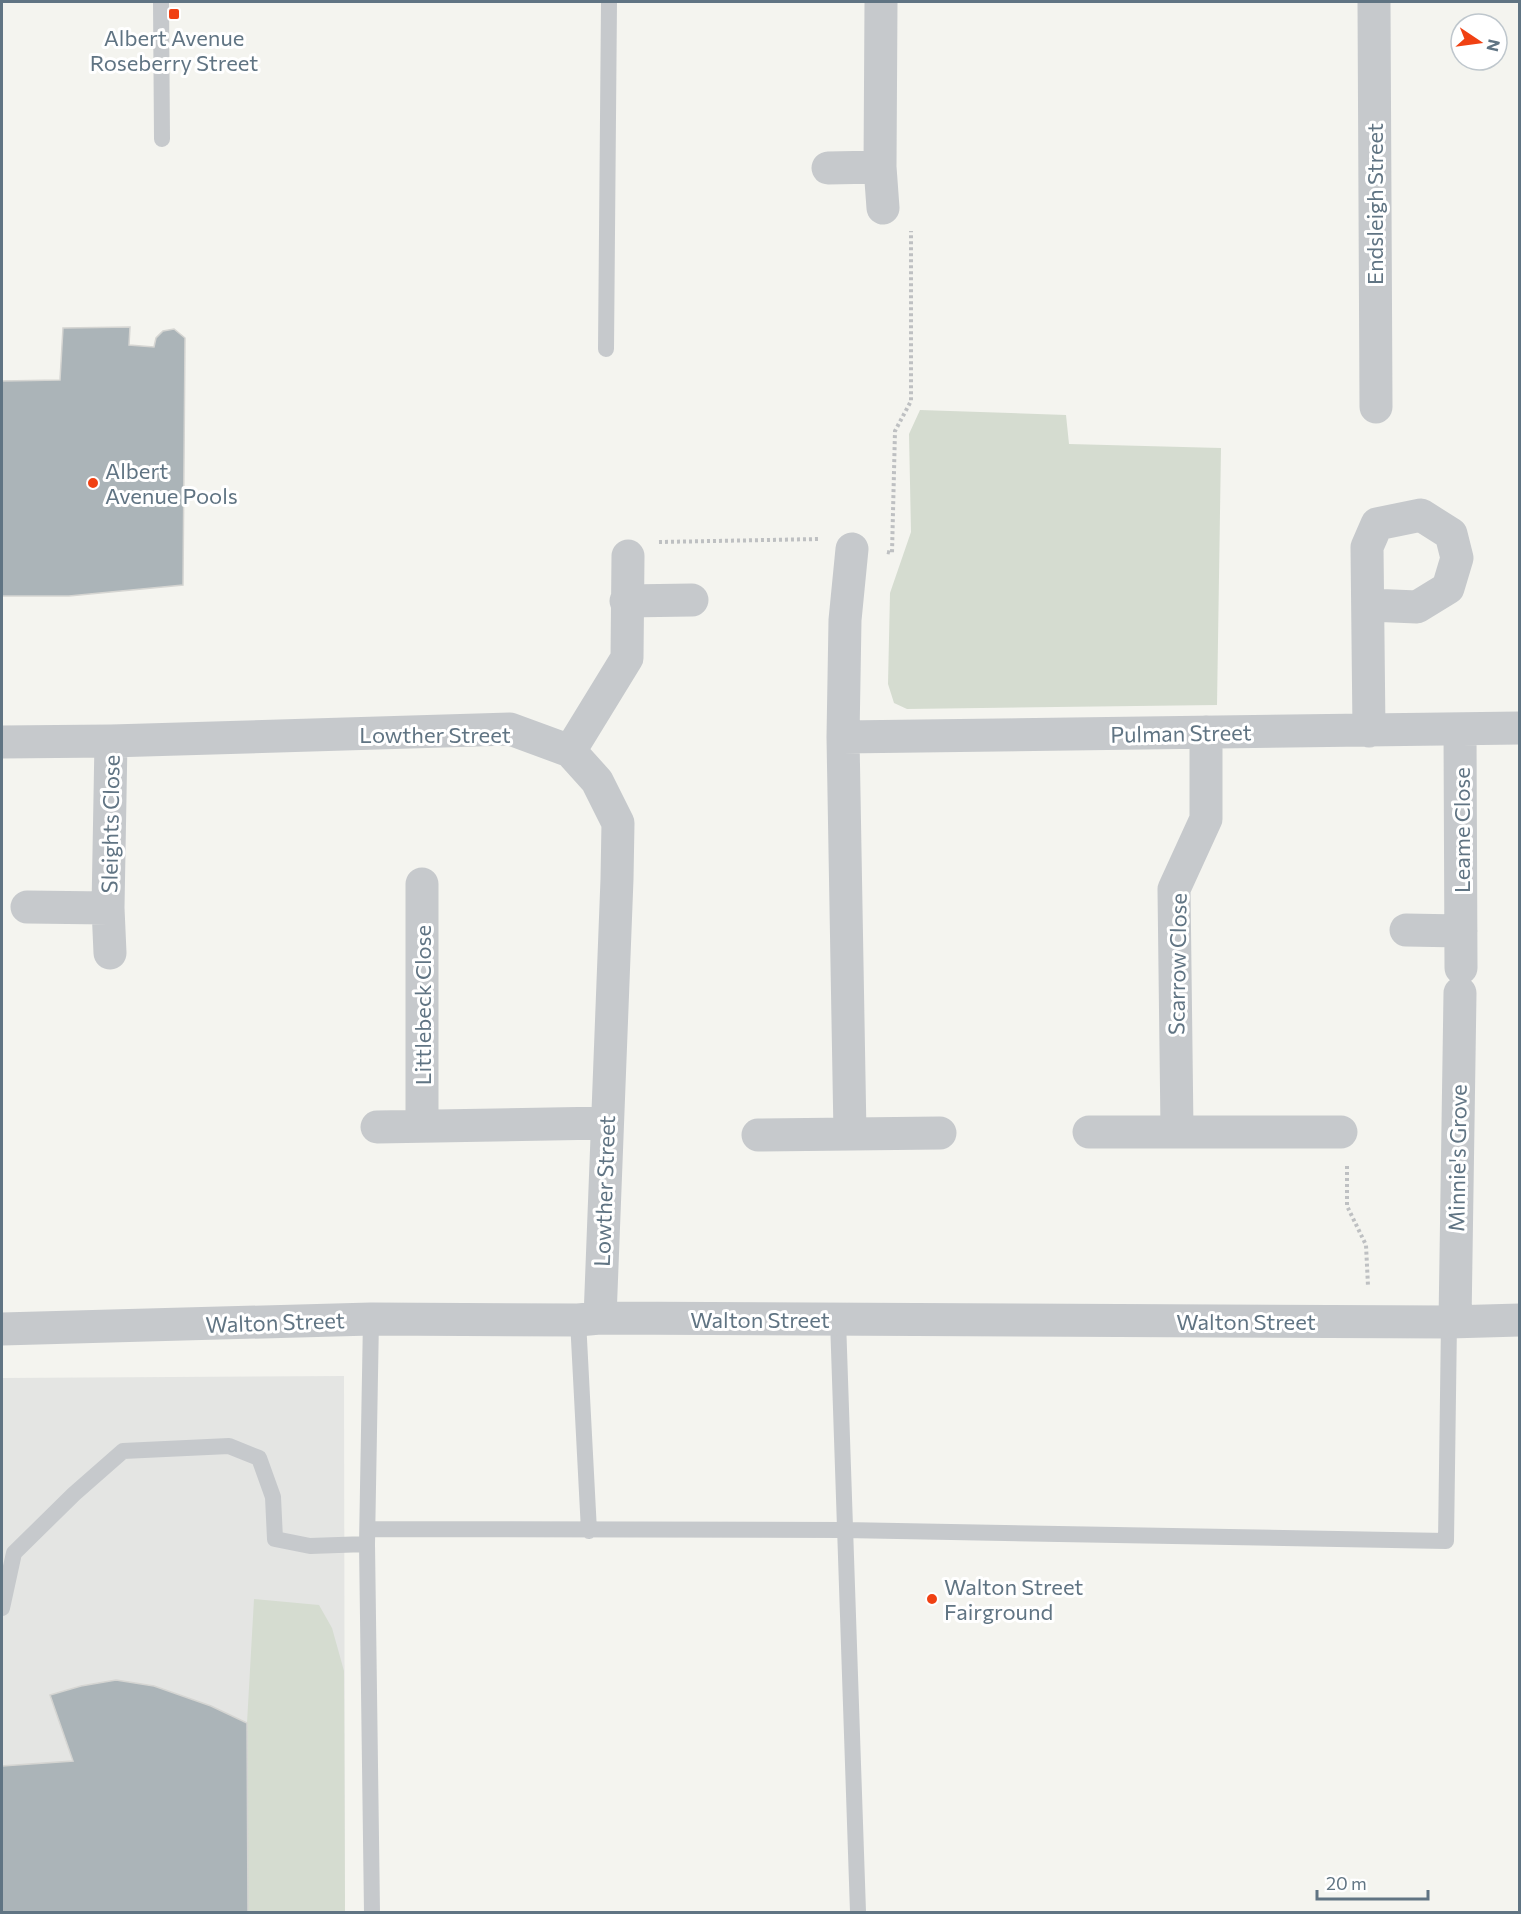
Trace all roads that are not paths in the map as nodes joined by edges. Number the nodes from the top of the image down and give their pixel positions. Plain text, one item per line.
1 (161, 2) edge
2 (609, 2) edge
3 (881, 2) edge
4 (1374, 2) edge
5 (162, 139) dead end
6 (880, 167) junction
7 (828, 168) dead end
8 (883, 208) road end
9 (606, 349) dead end
10 (1376, 407) dead end
11 (852, 542) road end
12 (628, 556) road end
13 (692, 600) dead end
14 (626, 601) junction
15 (1369, 604) dead end
16 (1520, 728) edge
17 (1460, 729) junction
18 (1369, 731) junction
19 (1206, 732) junction
20 (843, 737) junction
21 (111, 741) junction
22 (2, 742) edge
23 (570, 751) junction
24 (422, 884) dead end
25 (27, 907) dead end
26 (108, 908) junction
27 (1406, 930) dead end
28 (1461, 931) junction
29 (110, 952) dead end
30 (1460, 980) joint
31 (606, 1123) junction
32 (422, 1125) junction
33 (377, 1127) dead end
34 (1177, 1130) junction
35 (1089, 1132) dead end
36 (1341, 1132) road end
37 (940, 1133) dead end
38 (850, 1134) junction
39 (758, 1135) dead end
40 (371, 1319) junction
41 (589, 1319) junction
42 (838, 1320) junction
43 (1520, 1320) edge
44 (1452, 1322) junction
45 (2, 1329) edge
46 (844, 1530) junction
47 (589, 1531) junction
48 (367, 1536) junction
49 (2, 1608) edge
50 (372, 1912) edge
51 (858, 1912) edge

1 - 5 lane
2 - 9 lane
3 - 6 street
4 - 10 street, Endsleigh Street
6 - 7 street
6 - 8 street
11 - 20 street
12 - 14 street
13 - 14 street
14 - 23 street
15 - 18 street
16 - 17 street, Pulman Street
17 - 18 street, Pulman Street
17 - 28 street, Leame Close
18 - 19 street, Pulman Street
19 - 20 street, Pulman Street
19 - 34 street, Scarrow Close
20 - 38 street
21 - 22 street, Lowther Street
21 - 23 street, Lowther Street
21 - 26 street, Sleights Close
23 - 31 street, Lowther Street
24 - 32 street, Littlebeck Close
25 - 26 street, Sleights Close
26 - 29 street, Sleights Close
27 - 28 street
28 - 30 street, Leame Close
30 - 44 street, Minnie's Grove
31 - 32 street
31 - 41 street, Lowther Street
32 - 33 street
34 - 35 street
34 - 36 street
37 - 38 street
38 - 39 street
40 - 41 street, Walton Street
40 - 45 street, Walton Street
40 - 48 lane
41 - 42 street, Walton Street
41 - 47 lane
42 - 44 street, Walton Street
42 - 46 lane
43 - 44 street, Walton Street
44 - 46 lane
46 - 47 lane
46 - 51 lane
47 - 48 lane
48 - 49 lane
48 - 50 lane

